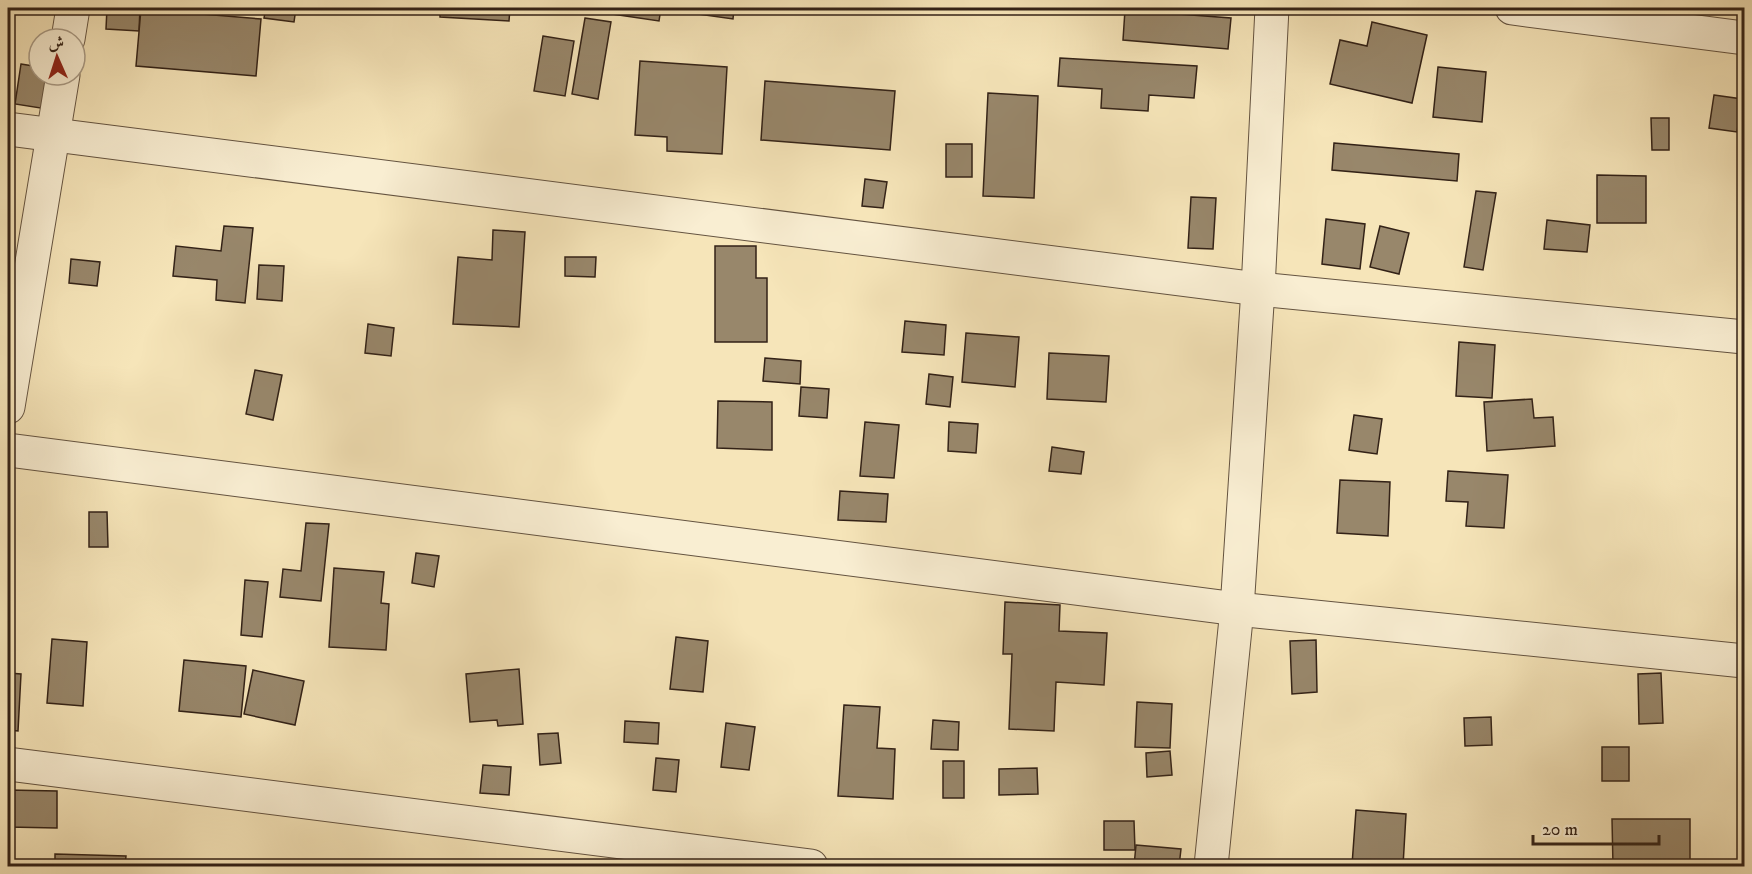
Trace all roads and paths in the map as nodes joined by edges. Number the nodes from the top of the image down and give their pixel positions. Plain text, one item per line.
1 (73, 8) edge
2 (1272, 8) edge
3 (1512, 8) edge
4 (70, 27) edge
5 (1744, 38) edge
6 (61, 87) edge
7 (8, 129) edge
8 (53, 134) junction
9 (1258, 289) junction
10 (1744, 337) edge
11 (8, 407) edge
12 (8, 450) edge
13 (1237, 609) junction
14 (1744, 661) edge
15 (8, 764) edge
16 (797, 865) edge
17 (1210, 867) edge

1 - 4 street
2 - 9 street
3 - 5 street
6 - 8 street
7 - 8 street
8 - 9 street
8 - 11 street
9 - 10 street
9 - 13 street
12 - 13 street
13 - 14 street
13 - 17 street
15 - 16 street

